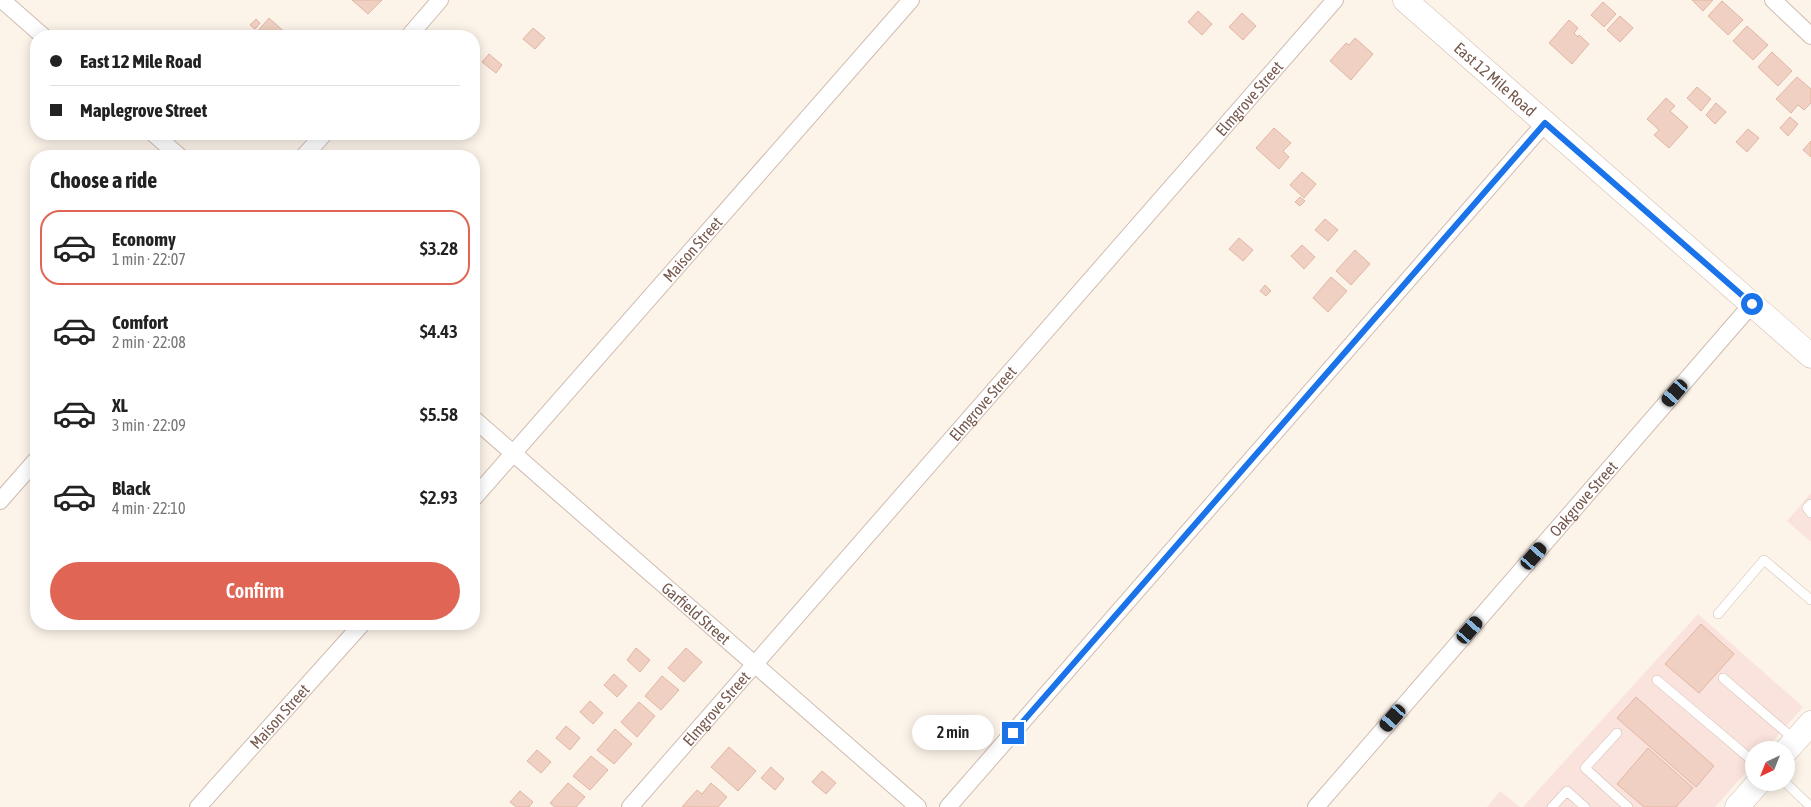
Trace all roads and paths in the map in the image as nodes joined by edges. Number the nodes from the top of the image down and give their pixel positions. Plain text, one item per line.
1 (2, 0) edge
2 (440, 0) edge
3 (911, 0) edge
4 (1335, 0) edge
5 (1405, 0) edge
6 (1773, 0) edge
7 (36, 30) edge
8 (413, 30) edge
9 (1811, 36) edge
10 (1545, 123) junction
11 (161, 140) edge
12 (319, 140) edge
13 (172, 150) edge
14 (309, 150) edge
15 (1752, 304) junction
16 (1806, 349) edge
17 (480, 424) edge
18 (513, 454) junction
19 (30, 467) edge
20 (480, 491) edge
21 (0, 500) edge
22 (1811, 504) edge
23 (1811, 513) edge
24 (1811, 600) edge
25 (1718, 614) dead end
26 (357, 630) edge
27 (756, 664) junction
28 (1723, 678) dead end
29 (1657, 680) dead end
30 (1811, 723) edge
31 (1617, 733) dead end
32 (1786, 741) edge
33 (1795, 741) edge
34 (1745, 754) edge
35 (1751, 791) edge
36 (1795, 791) edge
37 (1811, 806) edge
38 (198, 807) edge
39 (630, 807) edge
40 (918, 807) edge
41 (948, 807) edge
42 (1316, 807) edge
43 (1552, 807) edge
44 (1585, 807) edge
45 (1628, 807) edge
46 (1737, 807) edge

1 - 7 street
2 - 8 street
3 - 18 street, Maison Street
4 - 27 street, Elmgrove Street
5 - 10 main road, East 12 Mile Road
6 - 9 street
10 - 15 main road, East 12 Mile Road
10 - 41 street
11 - 13 street
12 - 14 street
15 - 16 main road, East 12 Mile Road
15 - 42 street, Oakgrove Street
17 - 18 street, Garfield Street
18 - 20 street, Maison Street
18 - 27 street, Garfield Street
19 - 21 street
22 - 23 lane
24 - 25 lane
26 - 38 street, Maison Street
27 - 39 street, Elmgrove Street
27 - 40 street, Garfield Street
28 - 32 lane
29 - 34 lane
30 - 33 main road
31 - 45 lane
35 - 46 main road
36 - 37 lane
43 - 44 lane

